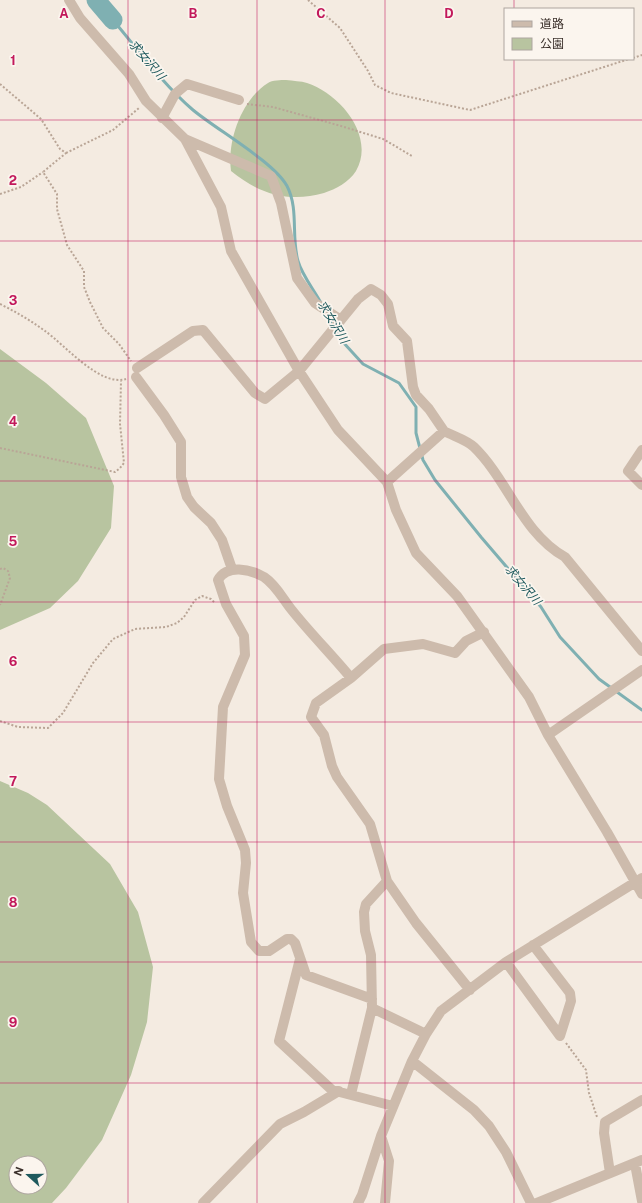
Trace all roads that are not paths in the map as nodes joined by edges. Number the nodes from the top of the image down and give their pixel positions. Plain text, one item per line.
1 (69, 0) edge
2 (239, 100) road end
3 (162, 118) junction
4 (185, 139) junction
5 (340, 320) junction
6 (299, 370) junction
7 (444, 432) junction
8 (642, 450) edge
9 (387, 482) junction
10 (642, 485) edge
11 (232, 570) junction
12 (484, 632) junction
13 (642, 651) edge
14 (642, 670) edge
15 (352, 678) junction
16 (548, 735) junction
17 (639, 880) edge
18 (387, 881) junction
19 (642, 894) edge
20 (533, 945) junction
21 (300, 960) junction
22 (506, 962) junction
23 (470, 990) junction
24 (372, 1003) junction
25 (426, 1034) junction
26 (412, 1061) junction
27 (338, 1091) junction
28 (351, 1094) junction
29 (642, 1100) edge
30 (393, 1106) junction
31 (381, 1136) junction
32 (638, 1162) edge
33 (610, 1173) junction
34 (642, 1201) edge
35 (203, 1203) edge
36 (358, 1203) edge
37 (385, 1203) edge
38 (531, 1203) edge
39 (538, 1203) edge

1 - 3 street
2 - 3 street
3 - 4 street
4 - 5 street
4 - 6 street
5 - 6 street
5 - 7 street
6 - 9 street
6 - 11 street
7 - 9 street
7 - 13 street
8 - 10 street
9 - 12 street
11 - 15 street
11 - 21 street
12 - 15 street
12 - 16 street
14 - 16 street
15 - 18 street
16 - 17 street
17 - 19 street
17 - 20 street
18 - 23 street
18 - 24 street
20 - 22 street
20 - 22 street
21 - 24 street
21 - 27 street
22 - 23 street
23 - 25 street
24 - 25 street
24 - 28 street
25 - 26 street
26 - 30 street
26 - 38 street
27 - 28 street
27 - 35 street
28 - 30 street
29 - 33 street
30 - 31 street
31 - 36 street
31 - 37 street
32 - 33 street
32 - 34 street
33 - 39 street

